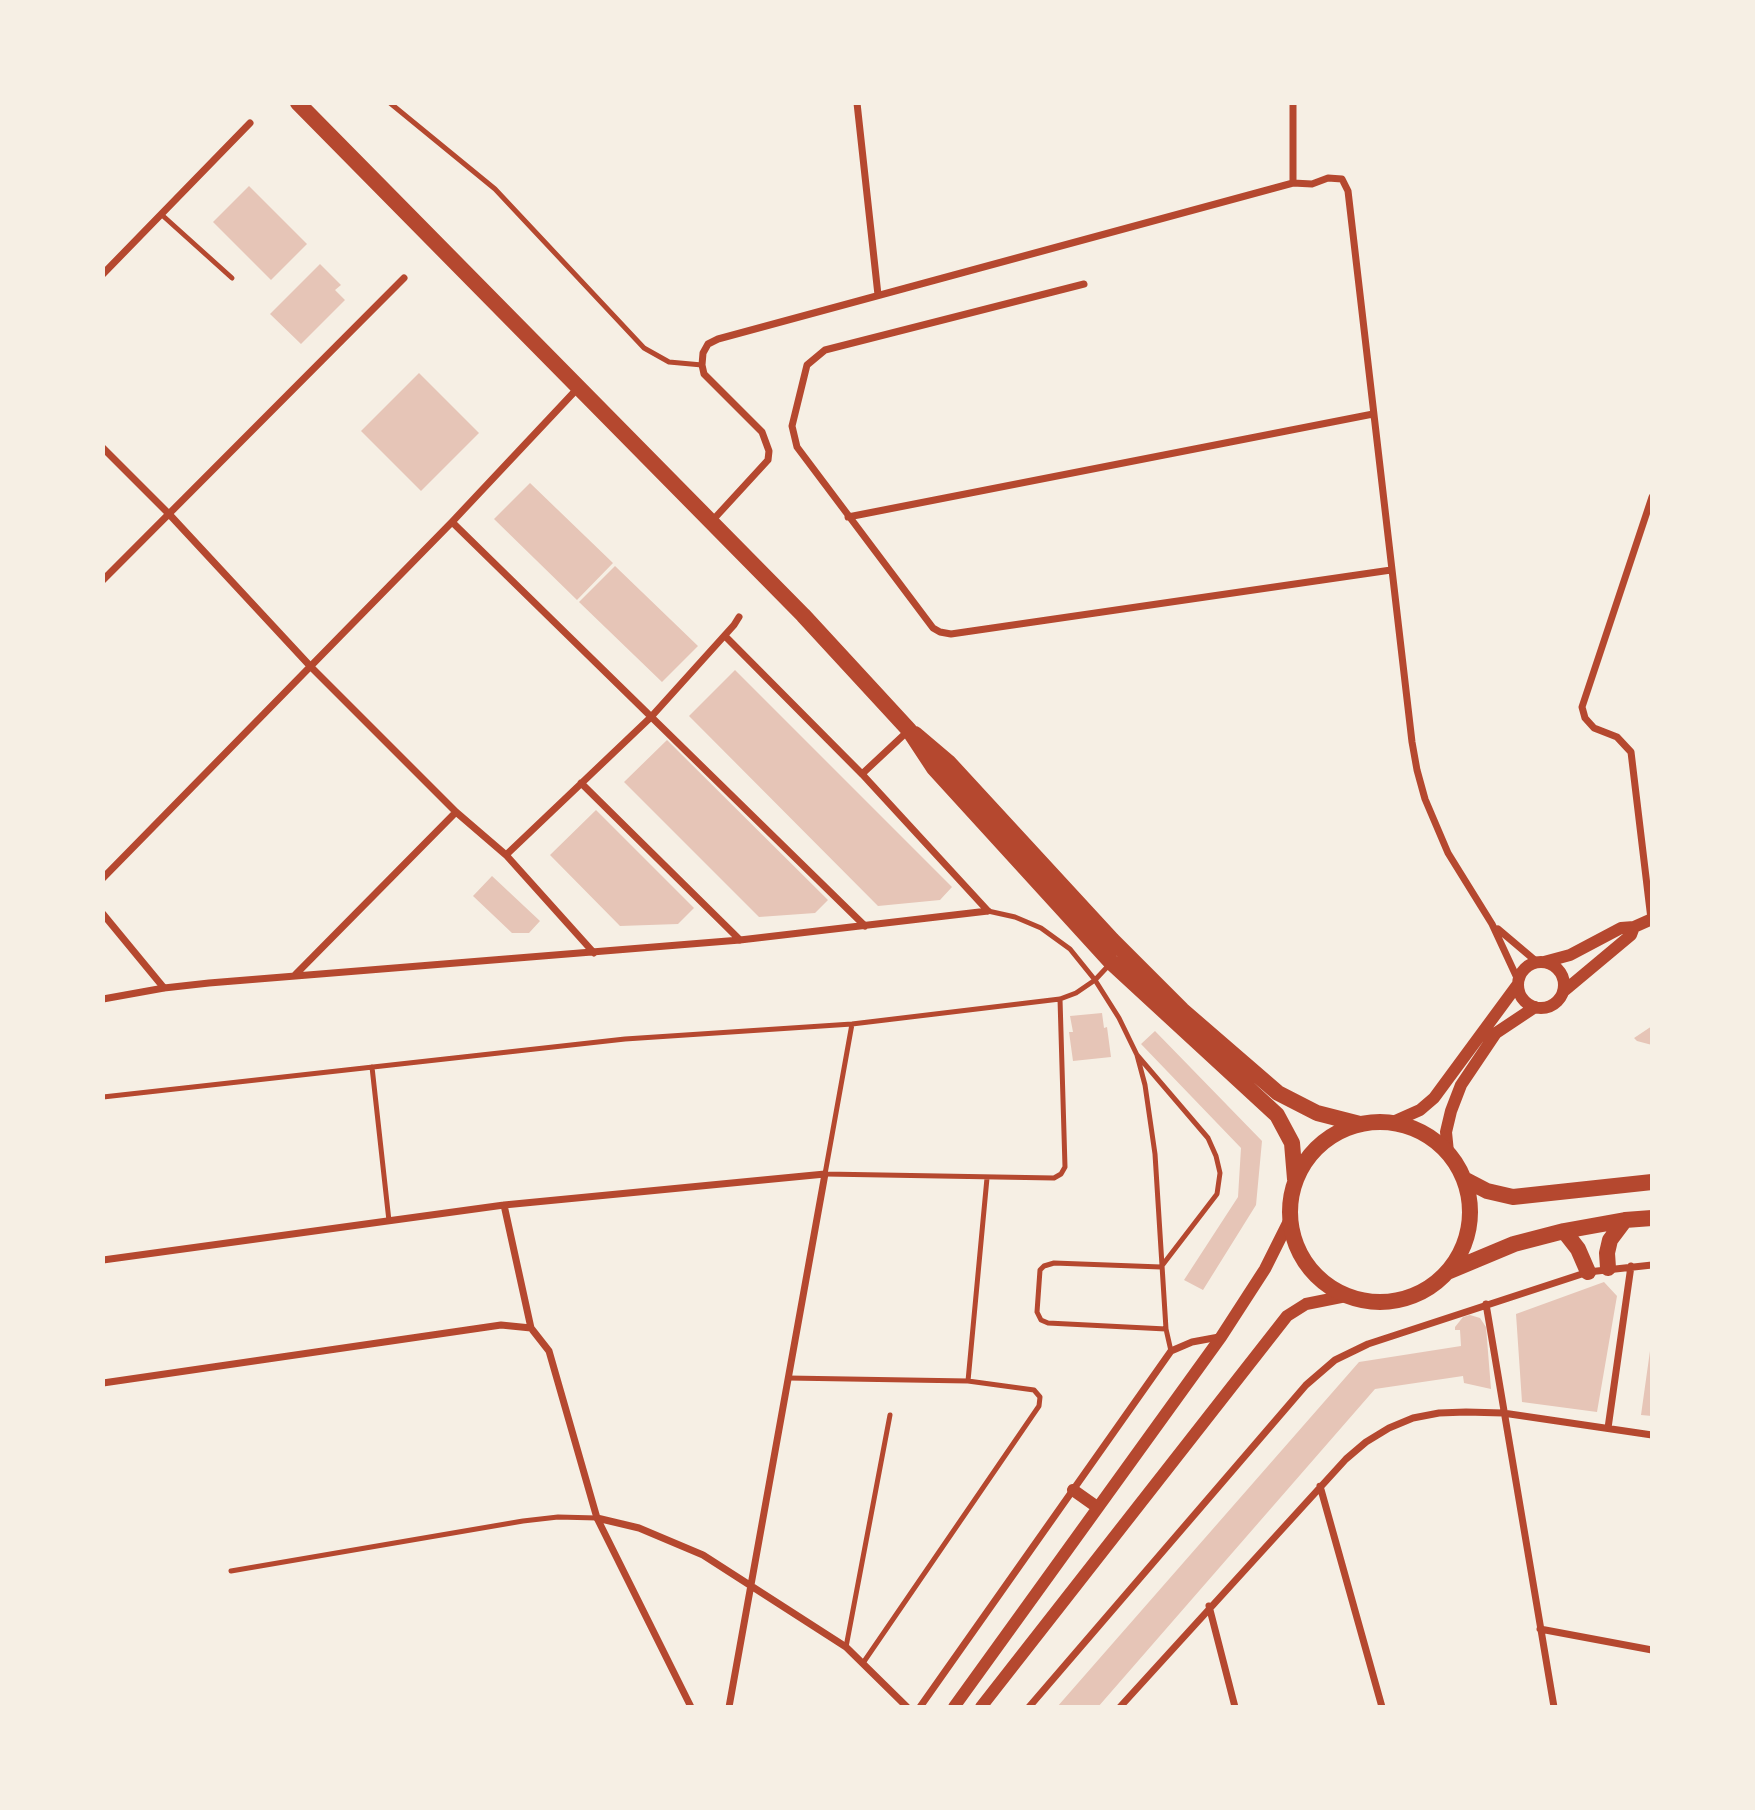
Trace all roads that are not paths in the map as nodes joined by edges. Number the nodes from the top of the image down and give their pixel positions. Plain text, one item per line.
1 (299, 103) edge
2 (390, 103) edge
3 (857, 103) edge
4 (1293, 103) edge
5 (250, 123) dead end
6 (1293, 183) junction
7 (162, 215) junction
8 (103, 274) edge
9 (232, 278) dead end
10 (404, 278) dead end
11 (1084, 284) dead end
12 (878, 295) junction
13 (702, 365) junction
14 (578, 389) junction
15 (1373, 414) junction
16 (103, 448) edge
17 (1652, 498) edge
18 (169, 514) junction
19 (848, 517) junction
20 (711, 521) junction
21 (452, 522) junction
22 (1391, 570) junction
23 (103, 580) edge
24 (739, 617) dead end
25 (725, 636) junction
26 (311, 667) junction
27 (650, 717) junction
28 (909, 730) junction
29 (862, 774) junction
30 (581, 783) junction
31 (456, 812) junction
32 (506, 855) junction
33 (103, 877) edge
34 (988, 911) junction
35 (103, 914) edge
36 (1652, 919) edge
37 (1492, 924) junction
38 (865, 926) junction
39 (1634, 927) junction
40 (740, 940) junction
41 (594, 953) junction
42 (1111, 962) junction
43 (1541, 962) junction
44 (293, 976) junction
45 (1095, 980) junction
46 (1518, 982) junction
47 (164, 988) junction
48 (1563, 991) junction
49 (103, 999) edge
50 (1060, 999) junction
51 (1535, 1007) junction
52 (852, 1024) junction
53 (1483, 1040) junction
54 (1137, 1055) junction
55 (372, 1067) junction
56 (103, 1097) edge
57 (1392, 1122) junction
58 (1360, 1124) junction
59 (1448, 1152) junction
60 (825, 1174) junction
61 (987, 1178) junction
62 (1295, 1179) junction
63 (1464, 1179) junction
64 (1652, 1182) edge
65 (504, 1205) junction
66 (1652, 1218) edge
67 (1625, 1220) junction
68 (389, 1221) junction
69 (1289, 1221) junction
70 (1564, 1231) junction
71 (103, 1260) edge
72 (1652, 1265) edge
73 (1631, 1266) junction
74 (1161, 1267) junction
75 (1608, 1268) junction
76 (1447, 1272) junction
77 (1588, 1272) junction
78 (1346, 1296) junction
79 (1486, 1304) junction
80 (530, 1328) junction
81 (1166, 1329) junction
82 (1221, 1337) junction
83 (1171, 1351) junction
84 (788, 1378) junction
85 (968, 1381) junction
86 (103, 1383) edge
87 (1503, 1413) junction
88 (890, 1415) dead end
89 (1608, 1428) junction
90 (1652, 1435) edge
91 (1320, 1486) junction
92 (1073, 1490) junction
93 (1097, 1507) junction
94 (597, 1518) junction
95 (231, 1571) dead end
96 (752, 1585) junction
97 (1209, 1606) junction
98 (1540, 1629) junction
99 (846, 1647) junction
100 (1652, 1650) edge
101 (863, 1663) junction
102 (691, 1707) edge
103 (729, 1707) edge
104 (907, 1707) edge
105 (920, 1707) edge
106 (954, 1707) edge
107 (981, 1707) edge
108 (1029, 1707) edge
109 (1120, 1707) edge
110 (1235, 1707) edge
111 (1382, 1707) edge
112 (1554, 1707) edge

1 - 14 main road
2 - 13 lane
3 - 12 street
4 - 6 street
5 - 7 street
6 - 12 street
6 - 15 street
7 - 8 street
7 - 9 lane
10 - 18 street
11 - 19 street
12 - 13 street
13 - 20 street
14 - 20 main road
14 - 21 street
15 - 19 street
15 - 22 street
16 - 18 street
17 - 36 street
18 - 23 street
18 - 26 street
19 - 22 street
20 - 28 main road
21 - 26 street
21 - 27 street
22 - 37 street
24 - 25 street
25 - 27 street
25 - 29 street
26 - 31 street
26 - 33 street
27 - 30 street
27 - 38 street
28 - 29 street
28 - 42 main road
28 - 58 main road
29 - 34 street
30 - 32 street
30 - 40 street
31 - 32 street
31 - 44 street
32 - 41 street
34 - 38 street
34 - 45 lane
35 - 47 street
36 - 39 street
37 - 43 street
37 - 46 street
38 - 40 street
39 - 43 street
39 - 48 street
40 - 41 street
41 - 44 street
42 - 45 lane
42 - 62 main road
43 - 46 street
43 - 48 street
44 - 47 street
45 - 50 lane
45 - 54 lane
46 - 51 street
46 - 53 street
47 - 49 street
48 - 51 street
50 - 52 lane
50 - 61 lane
51 - 53 street
52 - 55 lane
52 - 60 lane
53 - 57 street
53 - 59 street
54 - 74 lane
54 - 74 lane
55 - 56 lane
55 - 68 lane
57 - 58 main road
57 - 59 main road
58 - 62 main road
59 - 63 main road
60 - 61 lane
60 - 65 street
60 - 84 street
61 - 85 lane
62 - 69 main road
63 - 64 main road
63 - 76 main road
65 - 68 street
65 - 80 street
66 - 67 main road
67 - 70 main road
67 - 75 main road
68 - 71 street
69 - 78 main road
69 - 82 street
70 - 76 main road
70 - 77 main road
72 - 73 street
73 - 75 street
73 - 89 street
74 - 81 lane
74 - 81 lane
75 - 77 street
76 - 78 main road
77 - 79 street
78 - 107 street
79 - 87 street
79 - 108 street
80 - 86 street
80 - 94 street
81 - 83 lane
82 - 83 street
82 - 93 street
83 - 92 street
84 - 85 lane
84 - 96 street
85 - 101 lane
87 - 89 street
87 - 91 street
87 - 98 street
88 - 99 lane
89 - 90 street
91 - 97 street
91 - 111 street
92 - 93 street
92 - 105 street
93 - 106 street
94 - 95 lane
94 - 96 street
94 - 102 street
96 - 99 street
96 - 103 street
97 - 109 street
97 - 110 street
98 - 100 street
98 - 112 street
99 - 101 street
101 - 104 street

